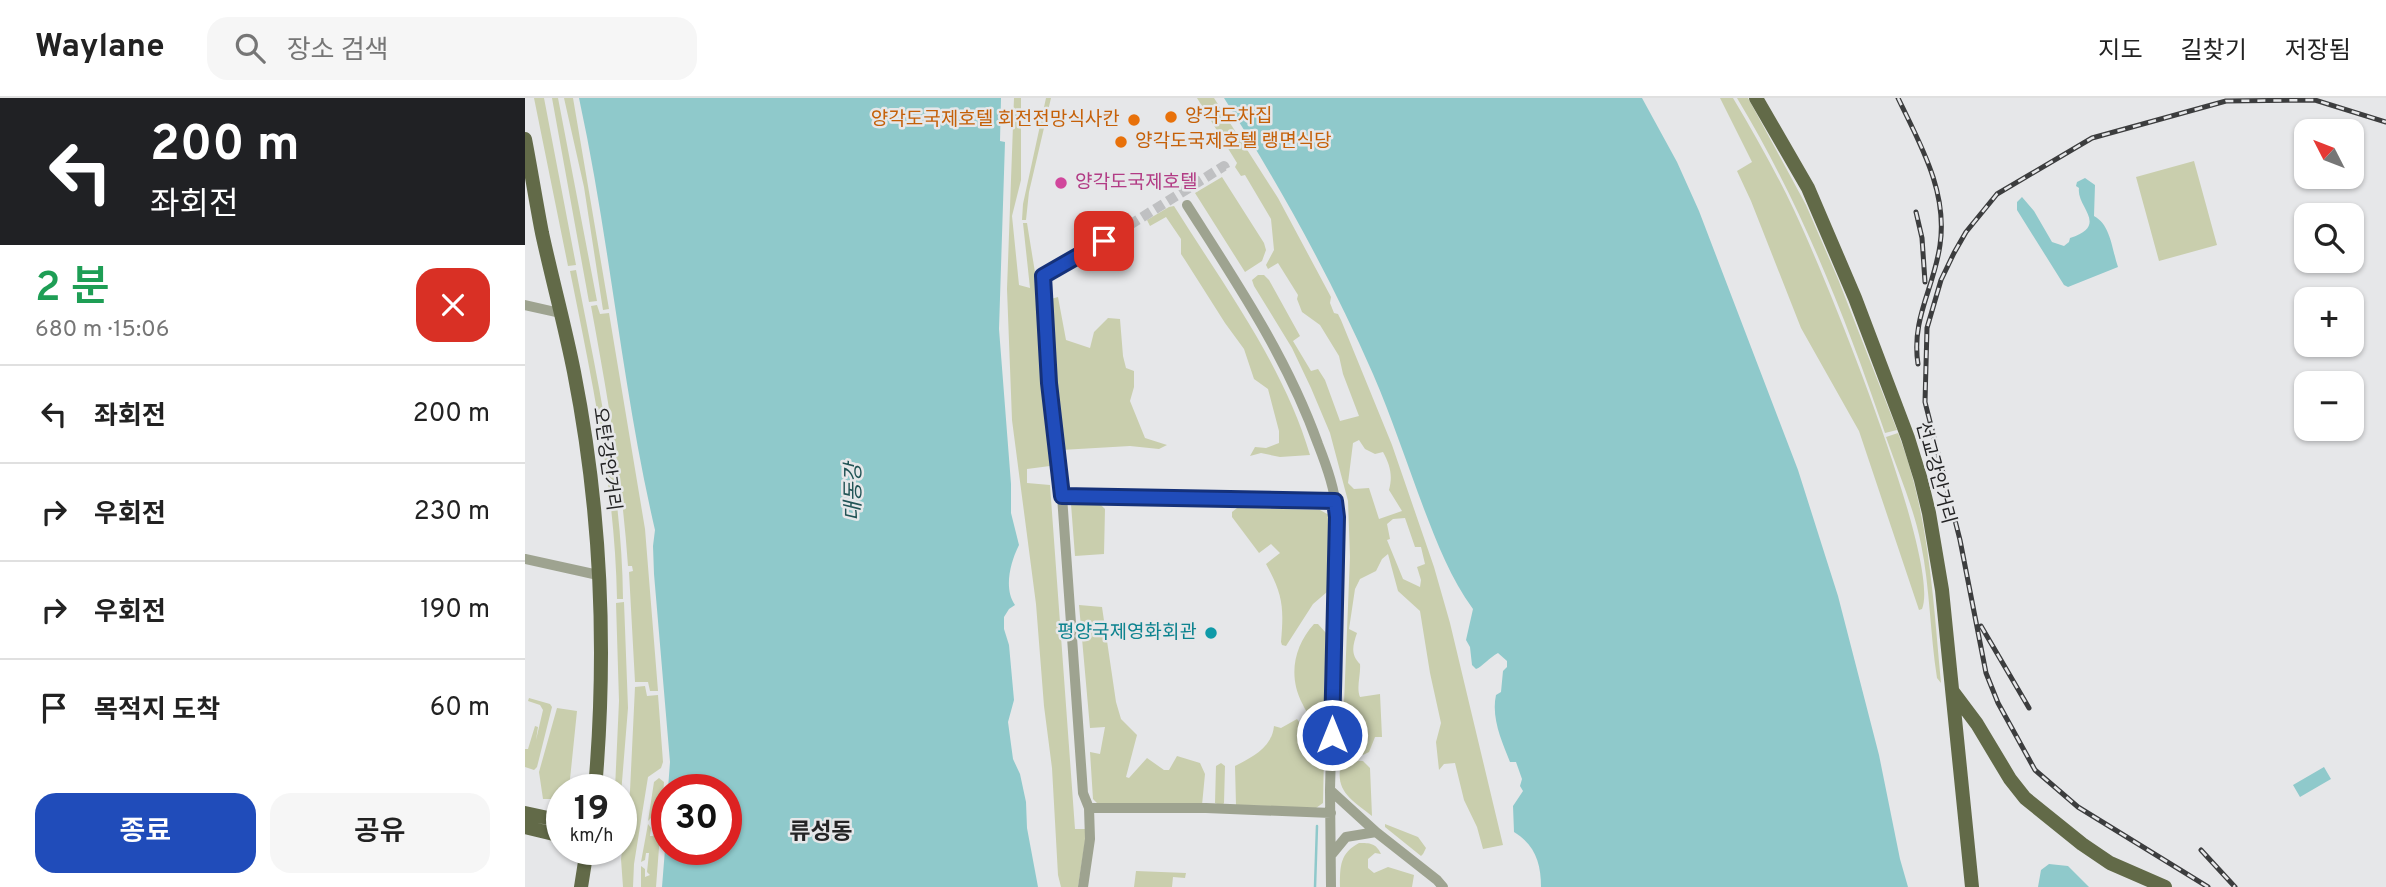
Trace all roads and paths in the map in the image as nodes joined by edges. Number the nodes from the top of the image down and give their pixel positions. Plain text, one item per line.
1 (1756, 98) edge
2 (525, 139) edge
3 (1187, 205) dead end
4 (1104, 241) tunnel mouth
5 (525, 305) edge
6 (560, 313) junction
7 (1062, 496) junction
8 (1335, 501) junction
9 (525, 559) edge
10 (598, 575) junction
11 (1952, 691) junction
12 (596, 774) edge
13 (1330, 790) junction
14 (1089, 808) junction
15 (525, 813) edge
16 (1331, 813) junction
17 (546, 818) edge
18 (525, 827) edge
19 (546, 832) edge
20 (1375, 832) junction
21 (1332, 854) junction
22 (584, 865) edge
23 (580, 887) edge
24 (1083, 887) edge
25 (1331, 887) edge
26 (1443, 887) edge
27 (1972, 887) edge
28 (2165, 887) edge

1 - 11 main road, 선교강안거리
2 - 6 main road, 오탄강안거리
3 - 8 street
4 - 7 street
5 - 6 street
6 - 10 main road, 오탄강안거리
7 - 8 street
7 - 14 street
8 - 13 street
9 - 10 street
10 - 12 main road, 오탄강안거리
11 - 27 main road, 선교강안거리
11 - 28 main road
13 - 16 street
13 - 20 street
14 - 16 street
14 - 24 street
15 - 17 main road
16 - 21 street
18 - 19 main road
20 - 21 street
20 - 26 street
21 - 25 street
22 - 23 main road

